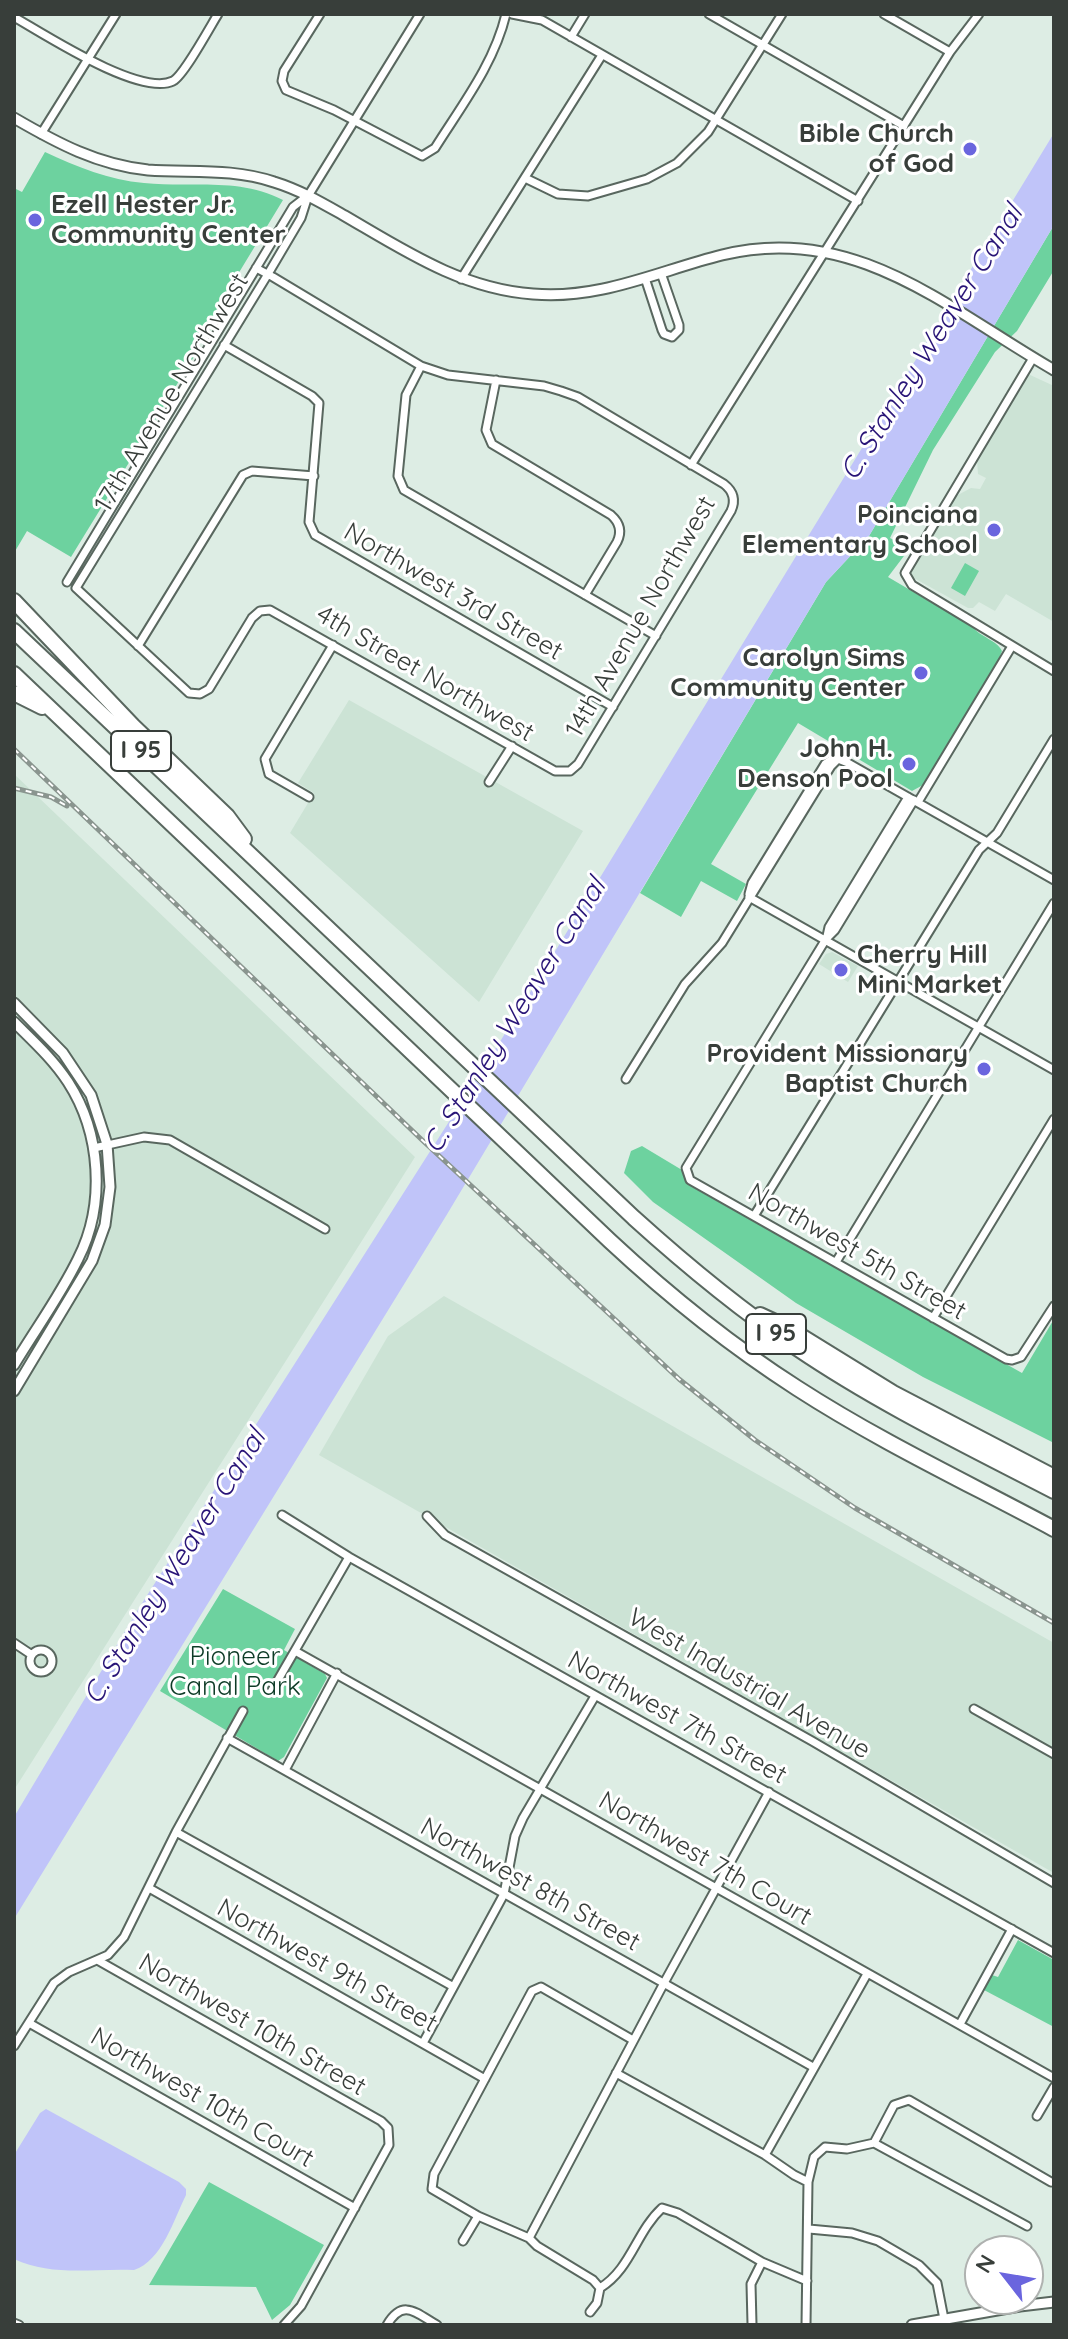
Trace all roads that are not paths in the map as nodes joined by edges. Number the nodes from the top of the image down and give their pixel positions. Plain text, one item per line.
1 (116, 14) edge
2 (218, 14) edge
3 (320, 14) edge
4 (420, 14) edge
5 (509, 14) edge
6 (585, 14) edge
7 (709, 14) edge
8 (782, 14) edge
9 (884, 14) edge
10 (979, 14) edge
11 (14, 17) edge
12 (571, 37) junction
13 (763, 45) junction
14 (950, 52) junction
15 (602, 55) junction
16 (87, 59) junction
17 (14, 118) edge
18 (716, 120) junction
19 (355, 121) junction
20 (904, 126) junction
21 (41, 134) junction
22 (525, 178) junction
23 (308, 196) junction
24 (858, 201) junction
25 (825, 252) junction
26 (256, 268) junction
27 (661, 273) junction
28 (268, 274) junction
29 (645, 278) junction
30 (461, 279) junction
31 (224, 345) junction
32 (1033, 358) junction
33 (421, 366) junction
34 (1054, 370) edge
35 (496, 380) junction
36 (691, 465) junction
37 (314, 476) junction
38 (67, 582) dead end
39 (585, 595) junction
40 (14, 601) edge
41 (14, 631) edge
42 (656, 636) junction
43 (333, 645) junction
44 (138, 646) junction
45 (1012, 646) junction
46 (1054, 671) edge
47 (14, 674) edge
48 (14, 693) edge
49 (613, 707) junction
50 (56, 714) junction
51 (1054, 739) edge
52 (512, 746) junction
53 (570, 771) joint
54 (489, 782) dead end
55 (309, 797) dead end
56 (914, 800) junction
57 (988, 841) junction
58 (268, 871) junction
59 (1054, 880) edge
60 (749, 897) junction
61 (1054, 903) edge
62 (826, 939) junction
63 (898, 982) junction
64 (14, 1003) edge
65 (14, 1022) edge
66 (978, 1028) junction
67 (71, 1063) junction
68 (60, 1070) junction
69 (1054, 1070) edge
70 (626, 1079) dead end
71 (1054, 1119) edge
72 (107, 1144) junction
73 (94, 1148) junction
74 (754, 1216) junction
75 (325, 1229) dead end
76 (836, 1262) junction
77 (71, 1271) junction
78 (83, 1278) junction
79 (734, 1303) junction
80 (1054, 1306) edge
81 (933, 1318) junction
82 (14, 1365) edge
83 (14, 1391) edge
84 (1054, 1477) edge
85 (1054, 1491) edge
86 (282, 1515) dead end
87 (427, 1516) dead end
88 (1035, 1519) junction
89 (1054, 1529) edge
90 (1054, 1539) edge
91 (349, 1557) junction
92 (14, 1643) edge
93 (295, 1651) junction
94 (32, 1655) dead end
95 (337, 1673) junction
96 (271, 1692) dead end
97 (595, 1696) junction
98 (974, 1709) dead end
99 (243, 1711) dead end
100 (227, 1738) junction
101 (1054, 1754) edge
102 (285, 1770) junction
103 (541, 1789) junction
104 (769, 1792) junction
105 (176, 1832) junction
106 (1054, 1883) edge
107 (717, 1887) junction
108 (149, 1888) junction
109 (504, 1894) junction
110 (1012, 1929) junction
111 (1054, 1953) edge
112 (99, 1961) junction
113 (867, 1974) junction
114 (664, 1983) junction
115 (452, 1986) junction
116 (29, 2023) junction
117 (960, 2024) junction
118 (633, 2040) junction
119 (423, 2043) junction
120 (14, 2046) edge
121 (813, 2067) junction
122 (616, 2073) junction
123 (1054, 2078) edge
124 (485, 2079) junction
125 (1054, 2087) edge
126 (1037, 2116) dead end
127 (874, 2143) junction
128 (765, 2155) junction
129 (808, 2182) junction
130 (1051, 2182) dead end
131 (355, 2208) junction
132 (478, 2216) junction
133 (1027, 2226) dead end
134 (809, 2229) junction
135 (529, 2238) junction
136 (463, 2241) dead end
137 (762, 2262) junction
138 (807, 2281) junction
139 (600, 2288) junction
140 (1054, 2302) edge
141 (590, 2312) dead end
142 (944, 2319) junction
143 (752, 2324) edge
144 (284, 2325) edge
145 (387, 2325) edge
146 (437, 2325) edge
147 (806, 2325) edge
148 (912, 2325) edge

1 - 16 street
2 - 16 street
3 - 19 street
4 - 19 street
5 - 12 street
5 - 19 street
6 - 12 street
7 - 13 street
8 - 13 street
9 - 14 street
10 - 14 street, 14th Avenue Northwest
11 - 16 street
12 - 15 street
13 - 18 street
13 - 20 street
14 - 20 street, 14th Avenue Northwest
15 - 18 street
15 - 22 street
16 - 21 street
17 - 21 street
18 - 22 street
18 - 24 street
19 - 23 street
20 - 24 street, 14th Avenue Northwest
21 - 23 street
22 - 30 street
23 - 26 street, 17th Avenue Northwest
23 - 28 street, 17th Avenue Northwest
23 - 30 street
24 - 25 street, 14th Avenue Northwest
25 - 27 street
25 - 32 street
25 - 36 street, 14th Avenue Northwest
26 - 28 street
26 - 38 street, 17th Avenue Northwest
27 - 29 street
27 - 29 street
28 - 31 street, 17th Avenue Northwest
28 - 33 street
29 - 30 street
31 - 37 street
31 - 44 street, 17th Avenue Northwest
32 - 34 street
32 - 45 street
33 - 35 street
33 - 39 street
35 - 36 street
35 - 39 street
36 - 42 street, 14th Avenue Northwest
37 - 44 street
37 - 49 street, Northwest 3rd Street
39 - 42 street
40 - 58 highway
41 - 58 highway, I 95
42 - 49 street, 14th Avenue Northwest
43 - 44 street, 4th Street Northwest
43 - 52 street, 4th Street Northwest
43 - 55 street
45 - 46 street
45 - 56 street
47 - 50 highway, I 95
48 - 50 highway
49 - 53 street, 14th Avenue Northwest
50 - 88 highway, I 95
51 - 57 street
52 - 53 street, 4th Street Northwest
52 - 54 street
56 - 57 street
56 - 60 street
56 - 62 street
57 - 59 street
57 - 63 street
58 - 79 highway, I 95
60 - 62 street
60 - 70 street
61 - 66 street
62 - 63 street
62 - 74 street, Northwest 5th Street
63 - 66 street
63 - 74 street
64 - 67 street
65 - 68 street
66 - 69 street
66 - 76 street
67 - 68 street
67 - 72 street
68 - 73 street
71 - 81 street
72 - 73 street
72 - 75 street
72 - 78 street
73 - 77 street
74 - 76 street, Northwest 5th Street
76 - 81 street, Northwest 5th Street
77 - 78 street
77 - 82 street
78 - 83 street
79 - 84 highway
79 - 85 highway, I 95
80 - 81 street, Northwest 5th Street
86 - 91 street, Northwest 7th Street
87 - 106 street, West Industrial Avenue
88 - 89 highway, I 95
88 - 90 highway
91 - 93 street
91 - 97 street, Northwest 7th Street
92 - 94 street
93 - 95 street
93 - 96 street
95 - 102 street
95 - 103 street, Northwest 7th Court
97 - 103 street
97 - 104 street, Northwest 7th Street
98 - 101 street
99 - 100 street
100 - 102 street, Northwest 8th Street
100 - 105 street
102 - 109 street, Northwest 8th Street
103 - 107 street, Northwest 7th Court
103 - 109 street
104 - 107 street
104 - 110 street, Northwest 7th Street
105 - 108 street
105 - 115 street
107 - 113 street, Northwest 7th Court
107 - 114 street
108 - 112 street
108 - 119 street, Northwest 9th Street
109 - 114 street, Northwest 8th Street
109 - 115 street
110 - 111 street, Northwest 7th Street
110 - 117 street
112 - 116 street
112 - 131 street, Northwest 10th Street
113 - 117 street, Northwest 7th Court
113 - 121 street
114 - 118 street
114 - 121 street, Northwest 8th Street
115 - 119 street
116 - 120 street
116 - 131 street, Northwest 10th Court
117 - 123 street, Northwest 7th Court
118 - 122 street
118 - 124 street
119 - 124 street, Northwest 9th Street
121 - 128 street
122 - 128 street
122 - 135 street
124 - 132 street
125 - 126 street
127 - 129 street
127 - 130 street
127 - 133 street
128 - 129 street
129 - 134 street
131 - 144 street
132 - 135 street
132 - 136 street
134 - 138 street
134 - 142 street
135 - 139 street
137 - 138 street
137 - 139 street
137 - 143 street
138 - 147 street
139 - 141 street
140 - 142 street
142 - 148 street
145 - 146 street

